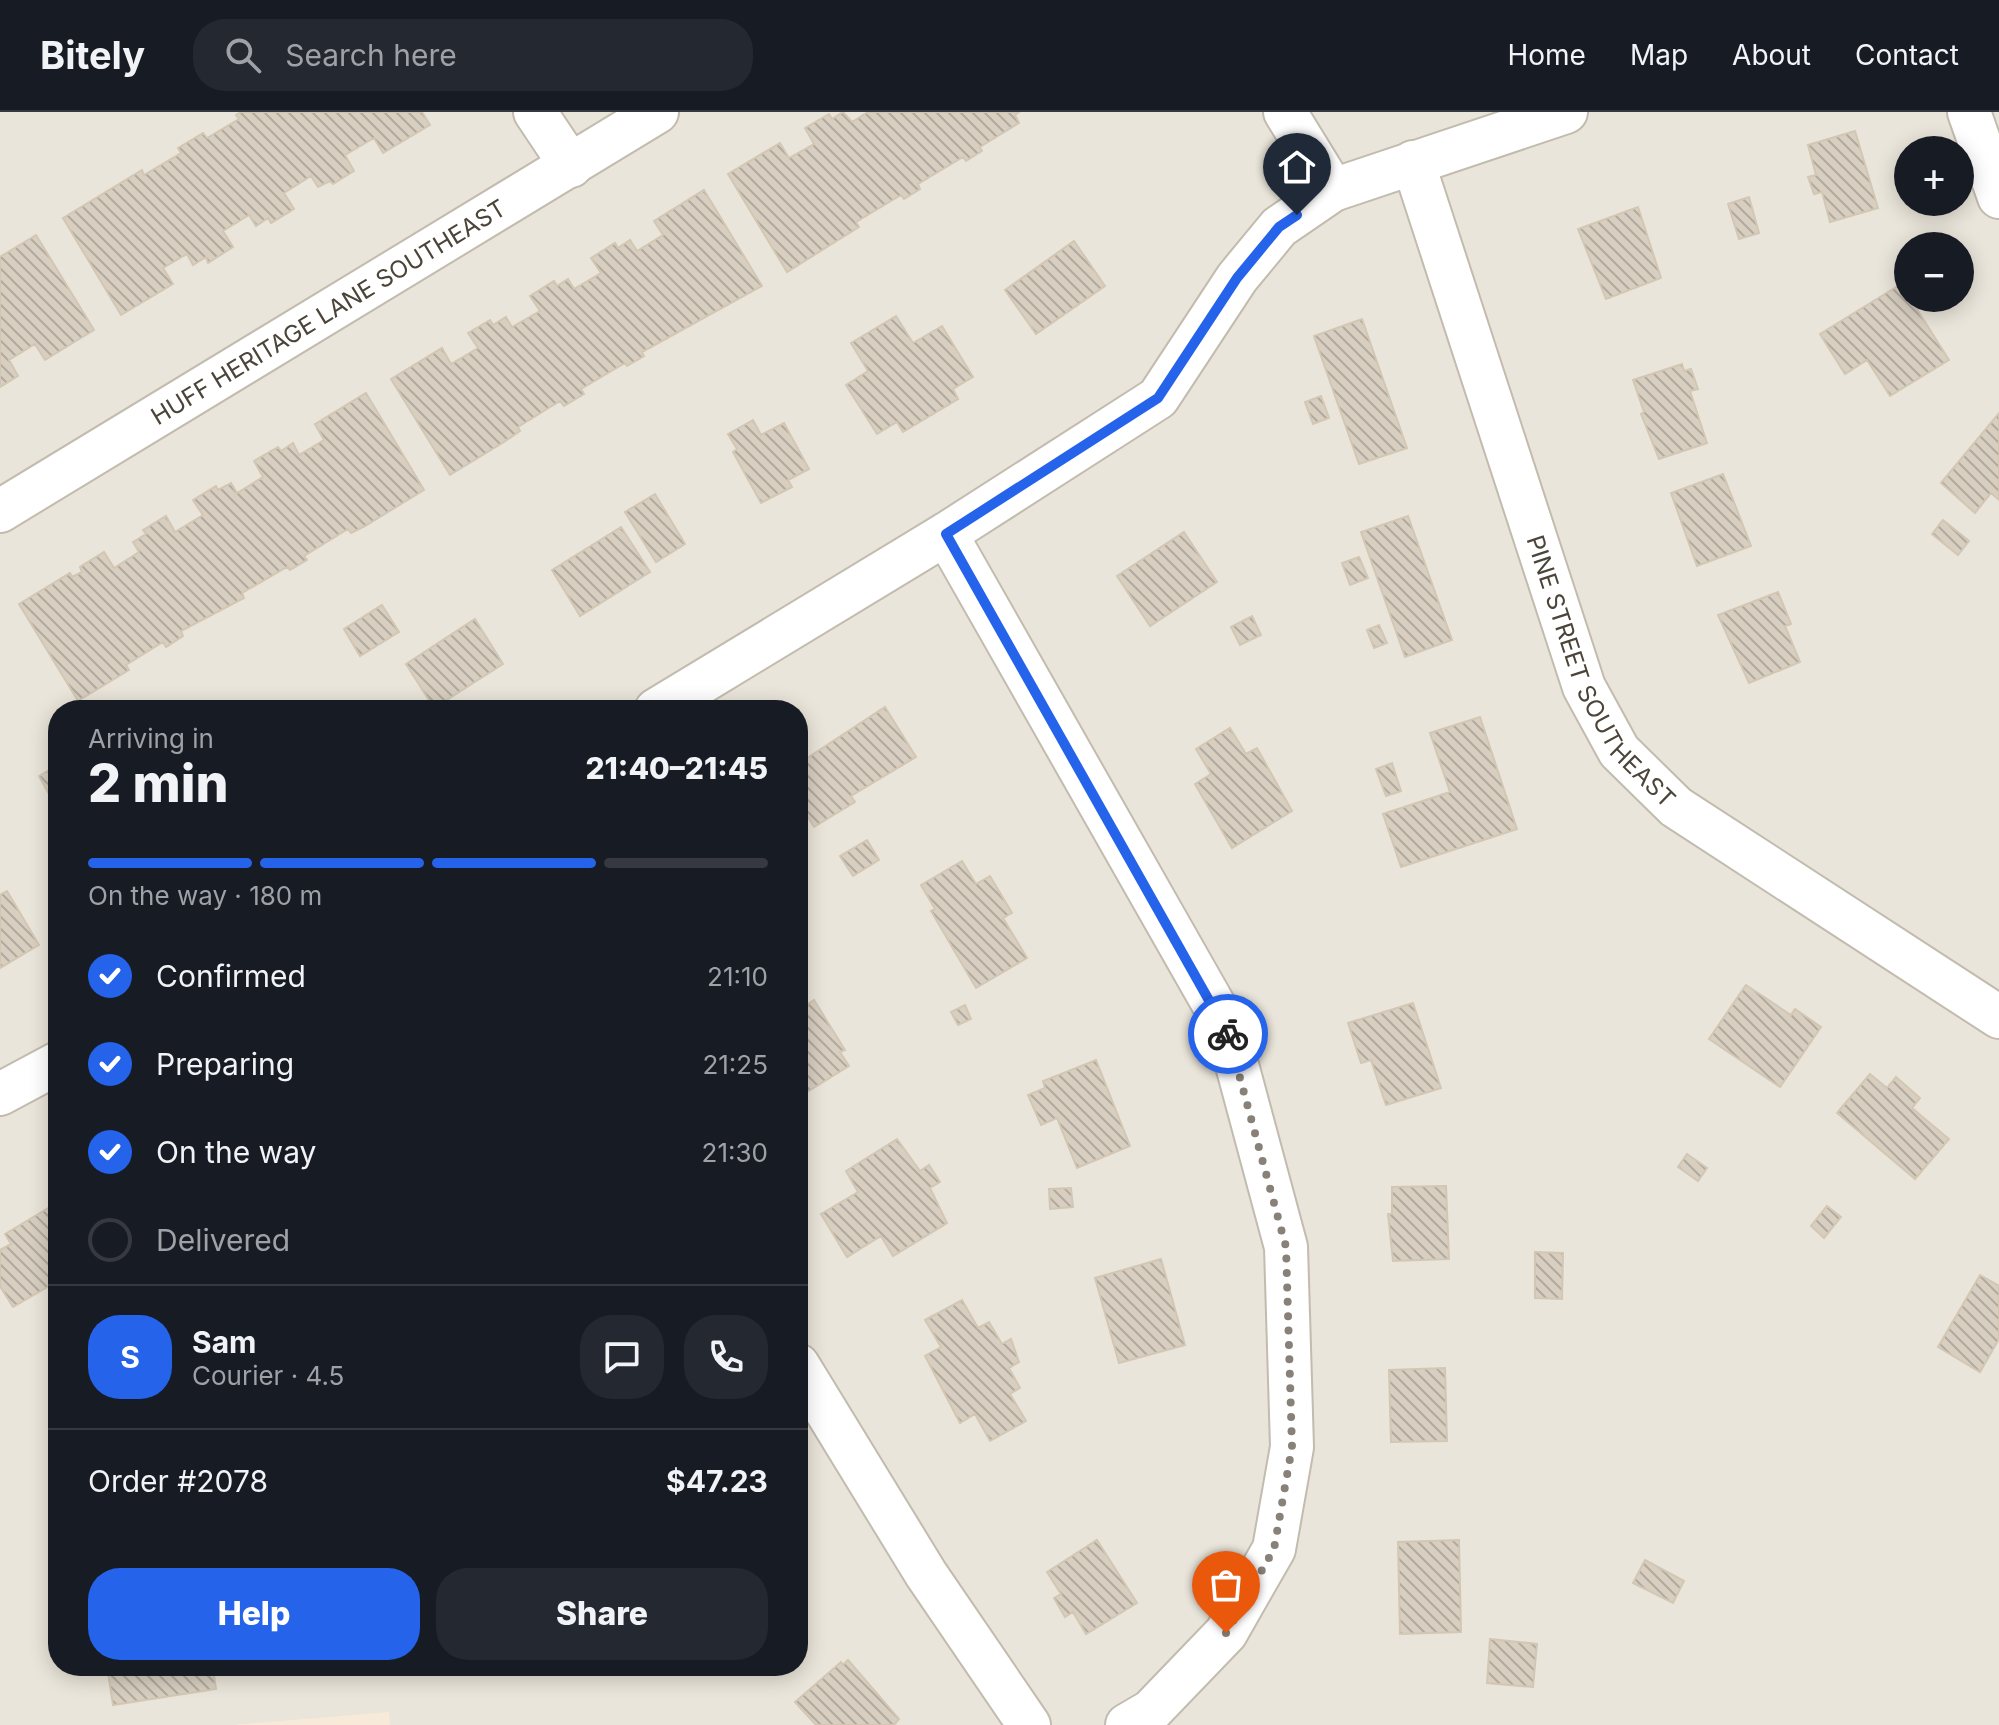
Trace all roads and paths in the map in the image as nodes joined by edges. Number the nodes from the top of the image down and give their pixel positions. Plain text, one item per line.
1 (535, 112) edge
2 (657, 112) edge
3 (1285, 112) edge
4 (1566, 112) edge
5 (1969, 112) edge
6 (1413, 162) junction
7 (571, 166) junction
8 (1333, 190) junction
9 (1999, 197) edge
10 (0, 511) edge
11 (946, 534) junction
12 (672, 700) edge
13 (1999, 1017) edge
14 (48, 1068) edge
15 (0, 1094) edge
16 (808, 1381) edge
17 (1029, 1725) edge
18 (1127, 1725) edge

1 - 7 street
2 - 7 street, HUFF HERITAGE LANE SOUTHEAST
3 - 8 street
4 - 6 street
5 - 9 street
6 - 8 street
6 - 13 street, PINE STREET SOUTHEAST
7 - 10 street, HUFF HERITAGE LANE SOUTHEAST
8 - 11 street
11 - 12 street
11 - 18 street
14 - 15 street
16 - 17 street

